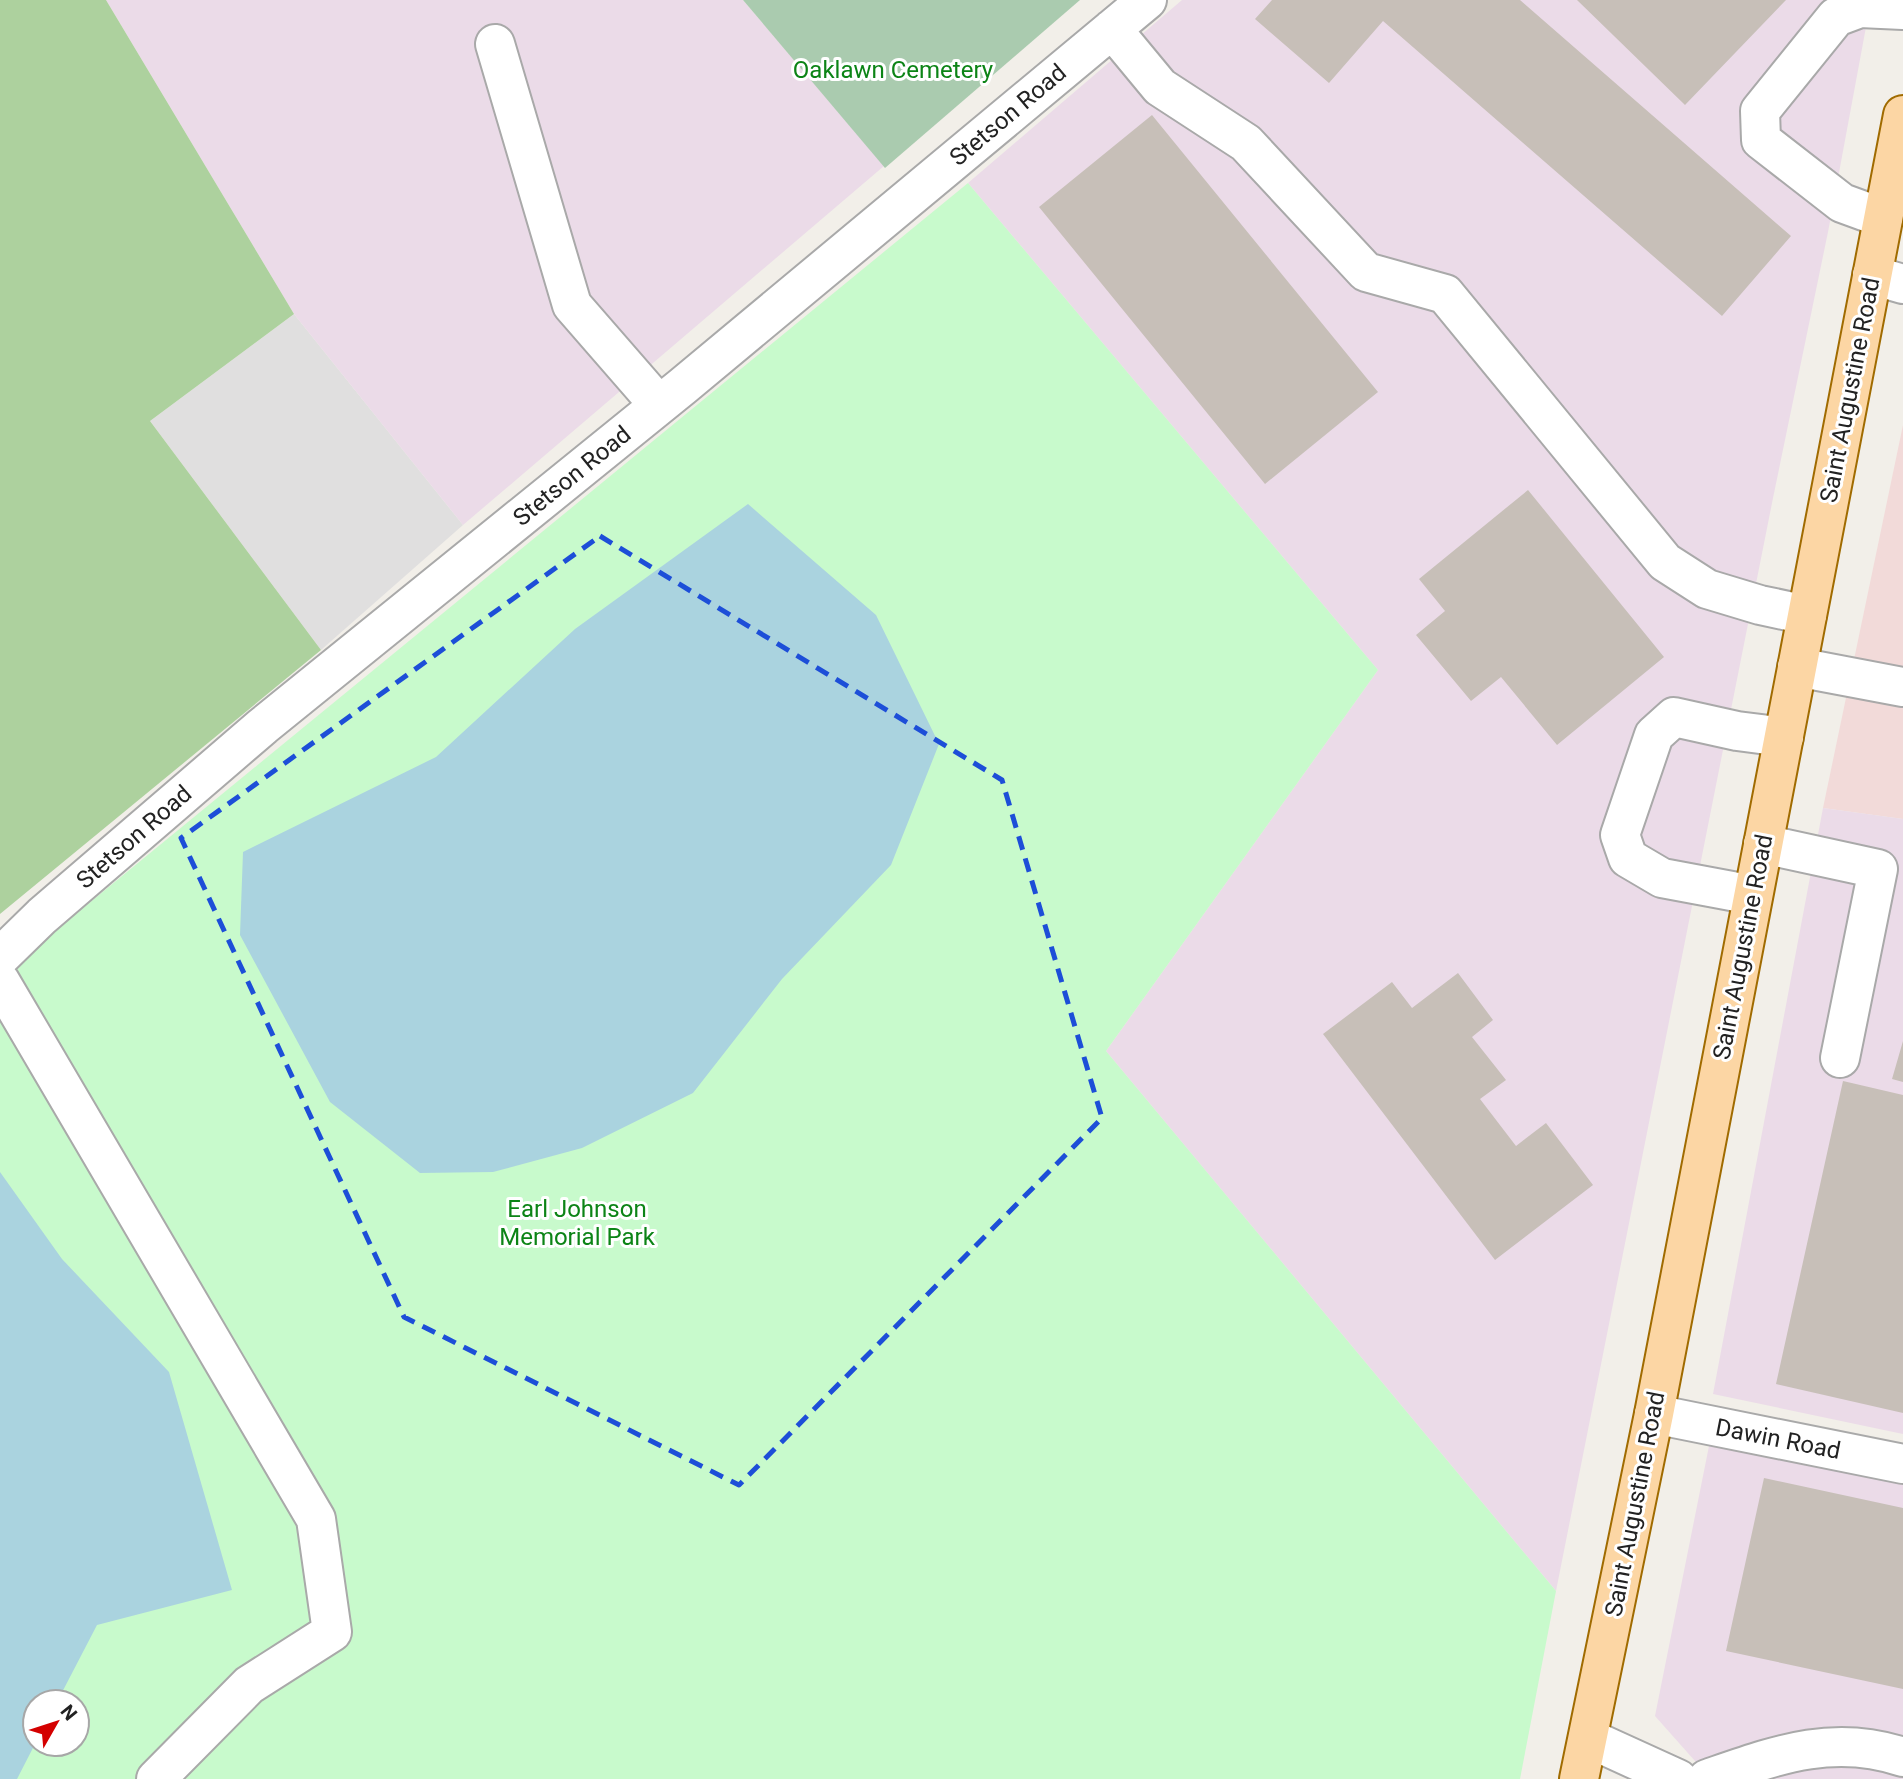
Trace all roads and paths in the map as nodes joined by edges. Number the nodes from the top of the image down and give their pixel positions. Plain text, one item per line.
1 (1146, 0) edge
2 (1855, 4) edge
3 (1903, 10) edge
4 (1112, 29) junction
5 (495, 44) dead end
6 (1903, 115) edge
7 (1883, 218) junction
8 (1887, 280) edge
9 (659, 405) junction
10 (1807, 615) junction
11 (1797, 667) junction
12 (1903, 687) edge
13 (1784, 737) junction
14 (1763, 844) junction
15 (1753, 895) junction
16 (0, 957) edge
17 (0, 981) edge
18 (1840, 1058) dead end
19 (1654, 1414) junction
20 (1903, 1464) edge
21 (1588, 1738) junction
22 (1903, 1758) edge
23 (156, 1779) edge
24 (1579, 1779) edge
25 (1678, 1779) edge
26 (1707, 1779) edge

1 - 4 street, Stetson Road
2 - 3 street
2 - 7 street
4 - 9 street, Stetson Road
4 - 10 street
5 - 9 street
6 - 7 main road, Saint Augustine Road
7 - 8 main road, Saint Augustine Road
8 - 10 main road, Saint Augustine Road
9 - 16 street, Stetson Road
10 - 11 main road, Saint Augustine Road
11 - 12 street
11 - 13 main road, Saint Augustine Road
13 - 14 main road, Saint Augustine Road
13 - 15 street
14 - 15 main road, Saint Augustine Road
14 - 18 street
15 - 19 main road, Saint Augustine Road
17 - 23 street
19 - 20 street, Dawin Road
19 - 21 main road, Saint Augustine Road
21 - 24 main road, Saint Augustine Road
21 - 25 street
22 - 26 street

